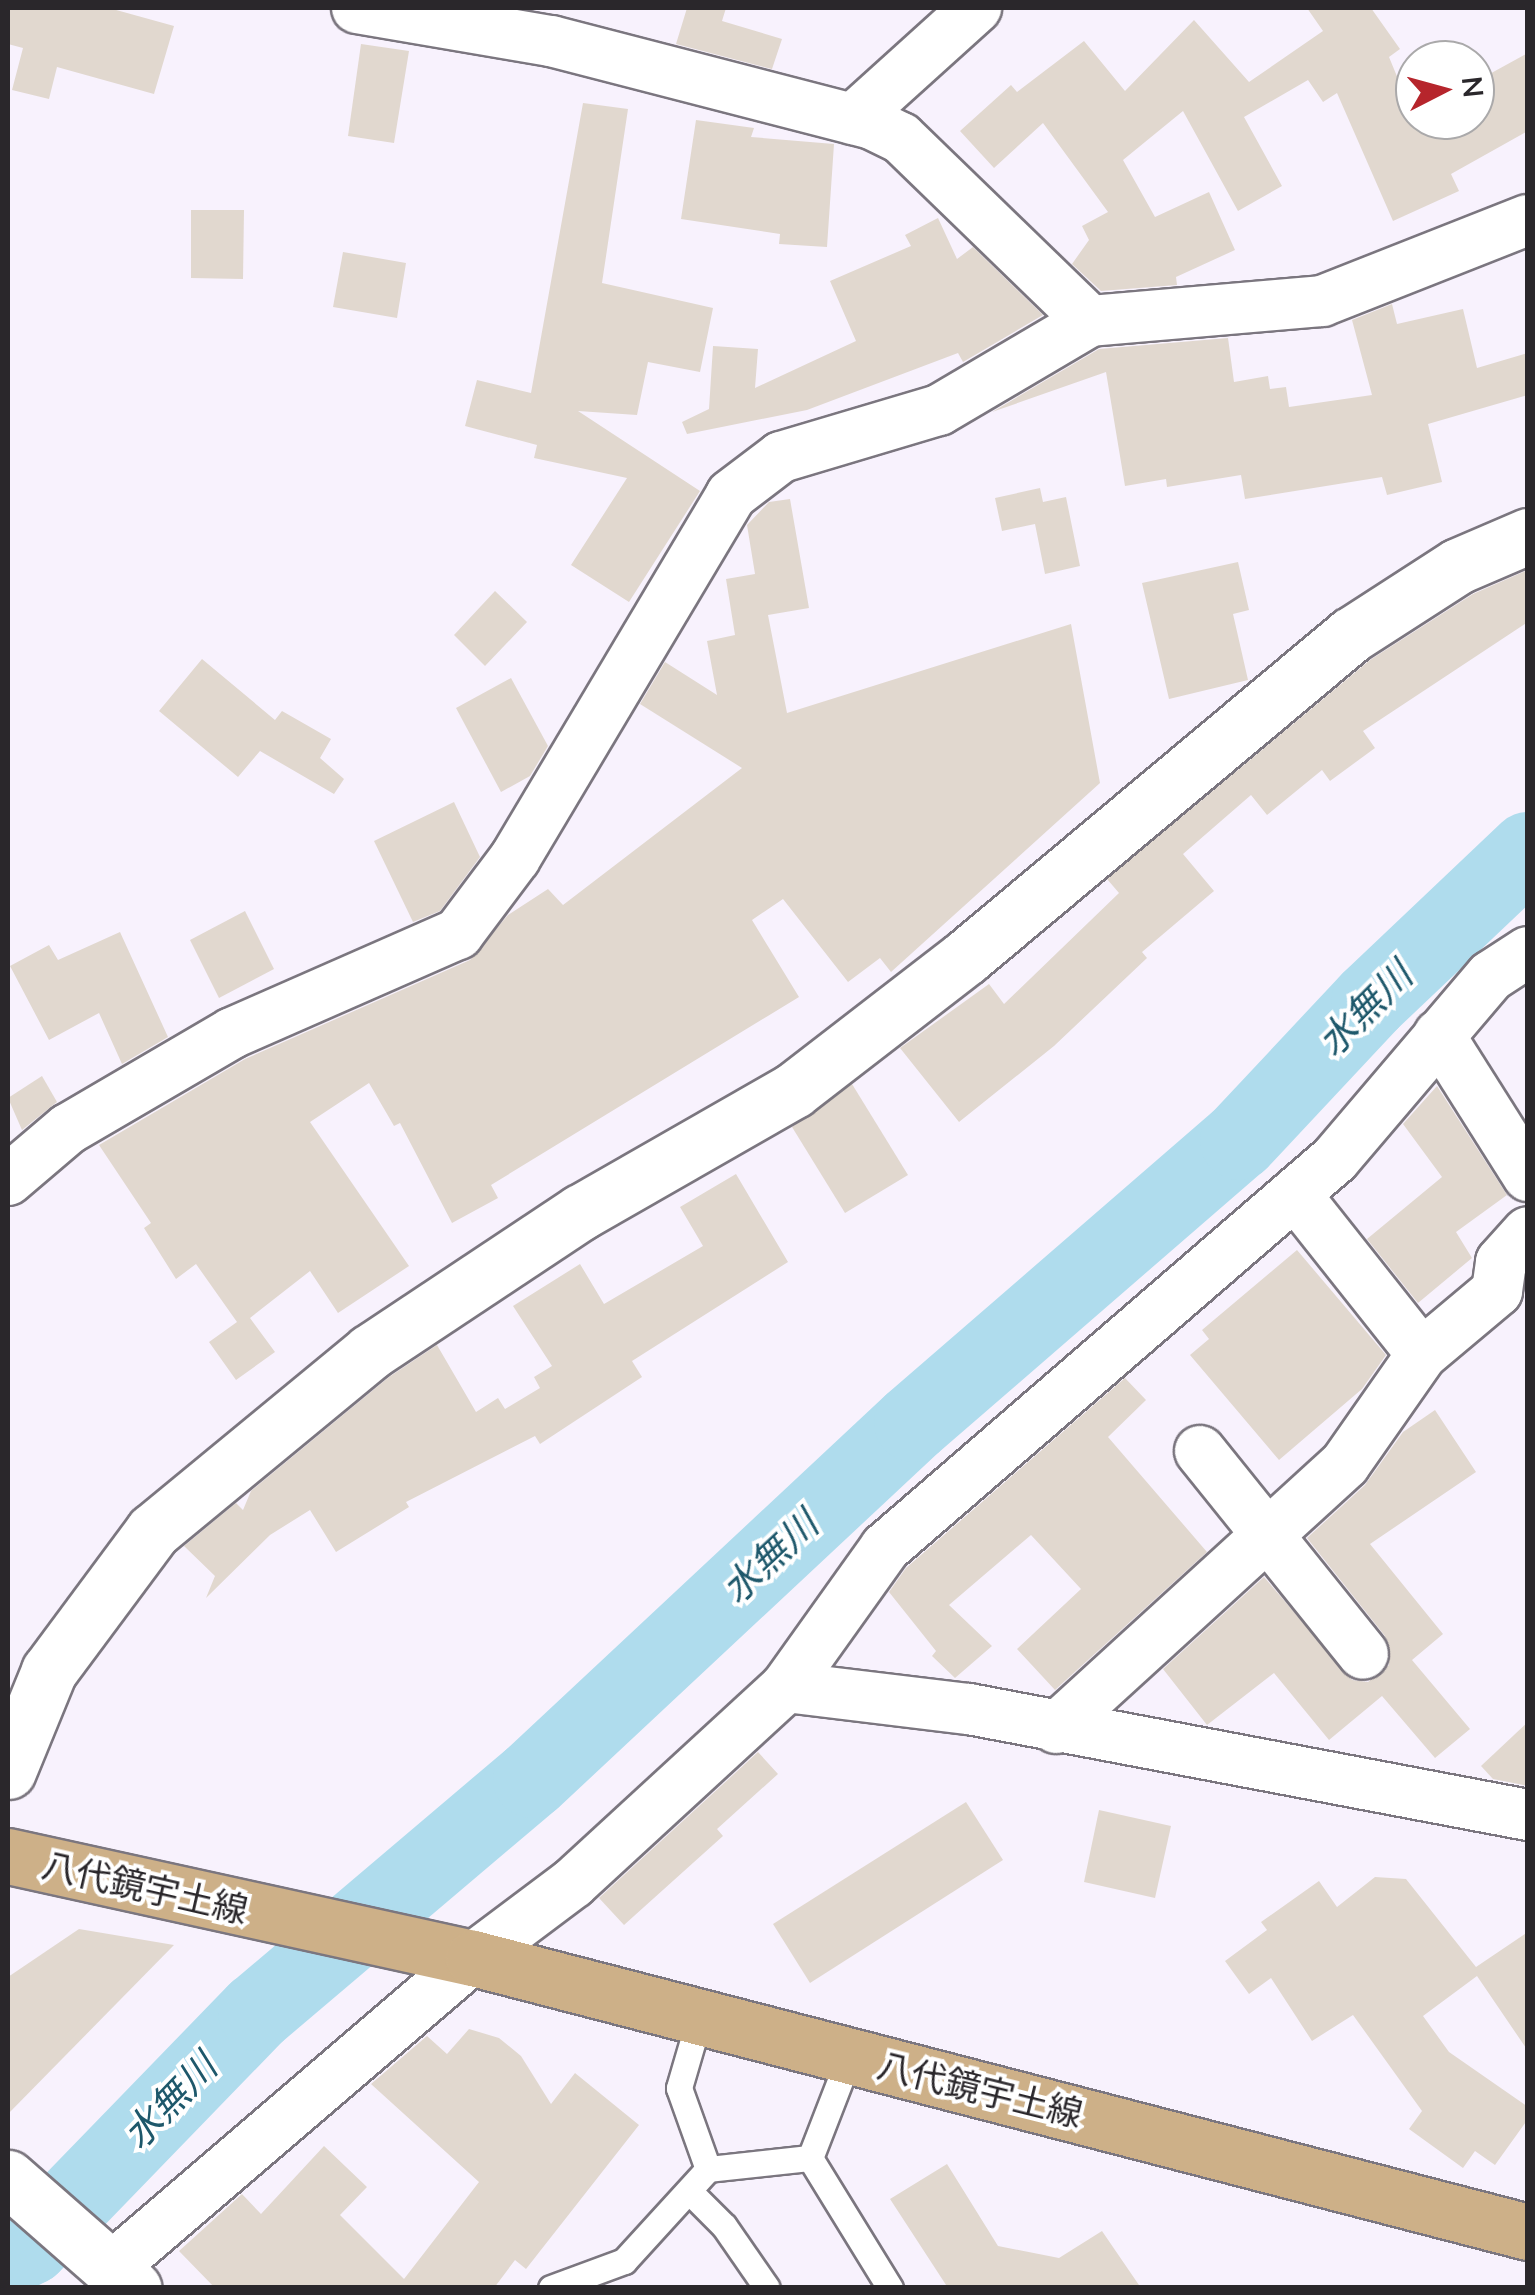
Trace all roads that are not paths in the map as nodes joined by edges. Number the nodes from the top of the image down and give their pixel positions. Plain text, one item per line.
1 (356, 8) edge
2 (976, 8) edge
3 (526, 21) edge
4 (853, 119) junction
5 (1528, 220) edge
6 (1090, 321) junction
7 (1528, 536) edge
8 (1528, 952) edge
9 (1439, 1035) junction
10 (1528, 1176) edge
11 (8, 1180) edge
12 (1295, 1194) junction
13 (1528, 1232) edge
14 (1422, 1354) junction
15 (1200, 1451) dead end
16 (1266, 1533) junction
17 (1362, 1654) dead end
18 (786, 1687) junction
19 (1056, 1728) junction
20 (8, 1772) edge
21 (1528, 1816) edge
22 (8, 1856) edge
23 (452, 1954) junction
24 (700, 2016) junction
25 (850, 2055) junction
26 (810, 2158) junction
27 (708, 2170) junction
28 (8, 2178) edge
29 (688, 2191) junction
30 (1528, 2232) edge
31 (111, 2268) edge
32 (550, 2288) edge
33 (766, 2288) edge
34 (890, 2288) edge

1 - 3 street
2 - 4 street
3 - 4 street
4 - 6 street
5 - 6 street
6 - 11 street
7 - 20 street
8 - 9 street
9 - 10 street
9 - 12 street
12 - 14 street
12 - 18 street
13 - 14 street
14 - 16 street
15 - 16 street
16 - 17 street
16 - 19 street
18 - 19 street
18 - 23 street
19 - 21 street
22 - 23 main road, 八代鏡宇土線
23 - 24 main road, 八代鏡宇土線
23 - 31 street
24 - 25 main road, 八代鏡宇土線
24 - 27 lane
25 - 26 lane
25 - 30 main road, 八代鏡宇土線
26 - 27 lane
26 - 34 lane
27 - 29 lane
28 - 31 street
29 - 32 lane
29 - 33 lane

